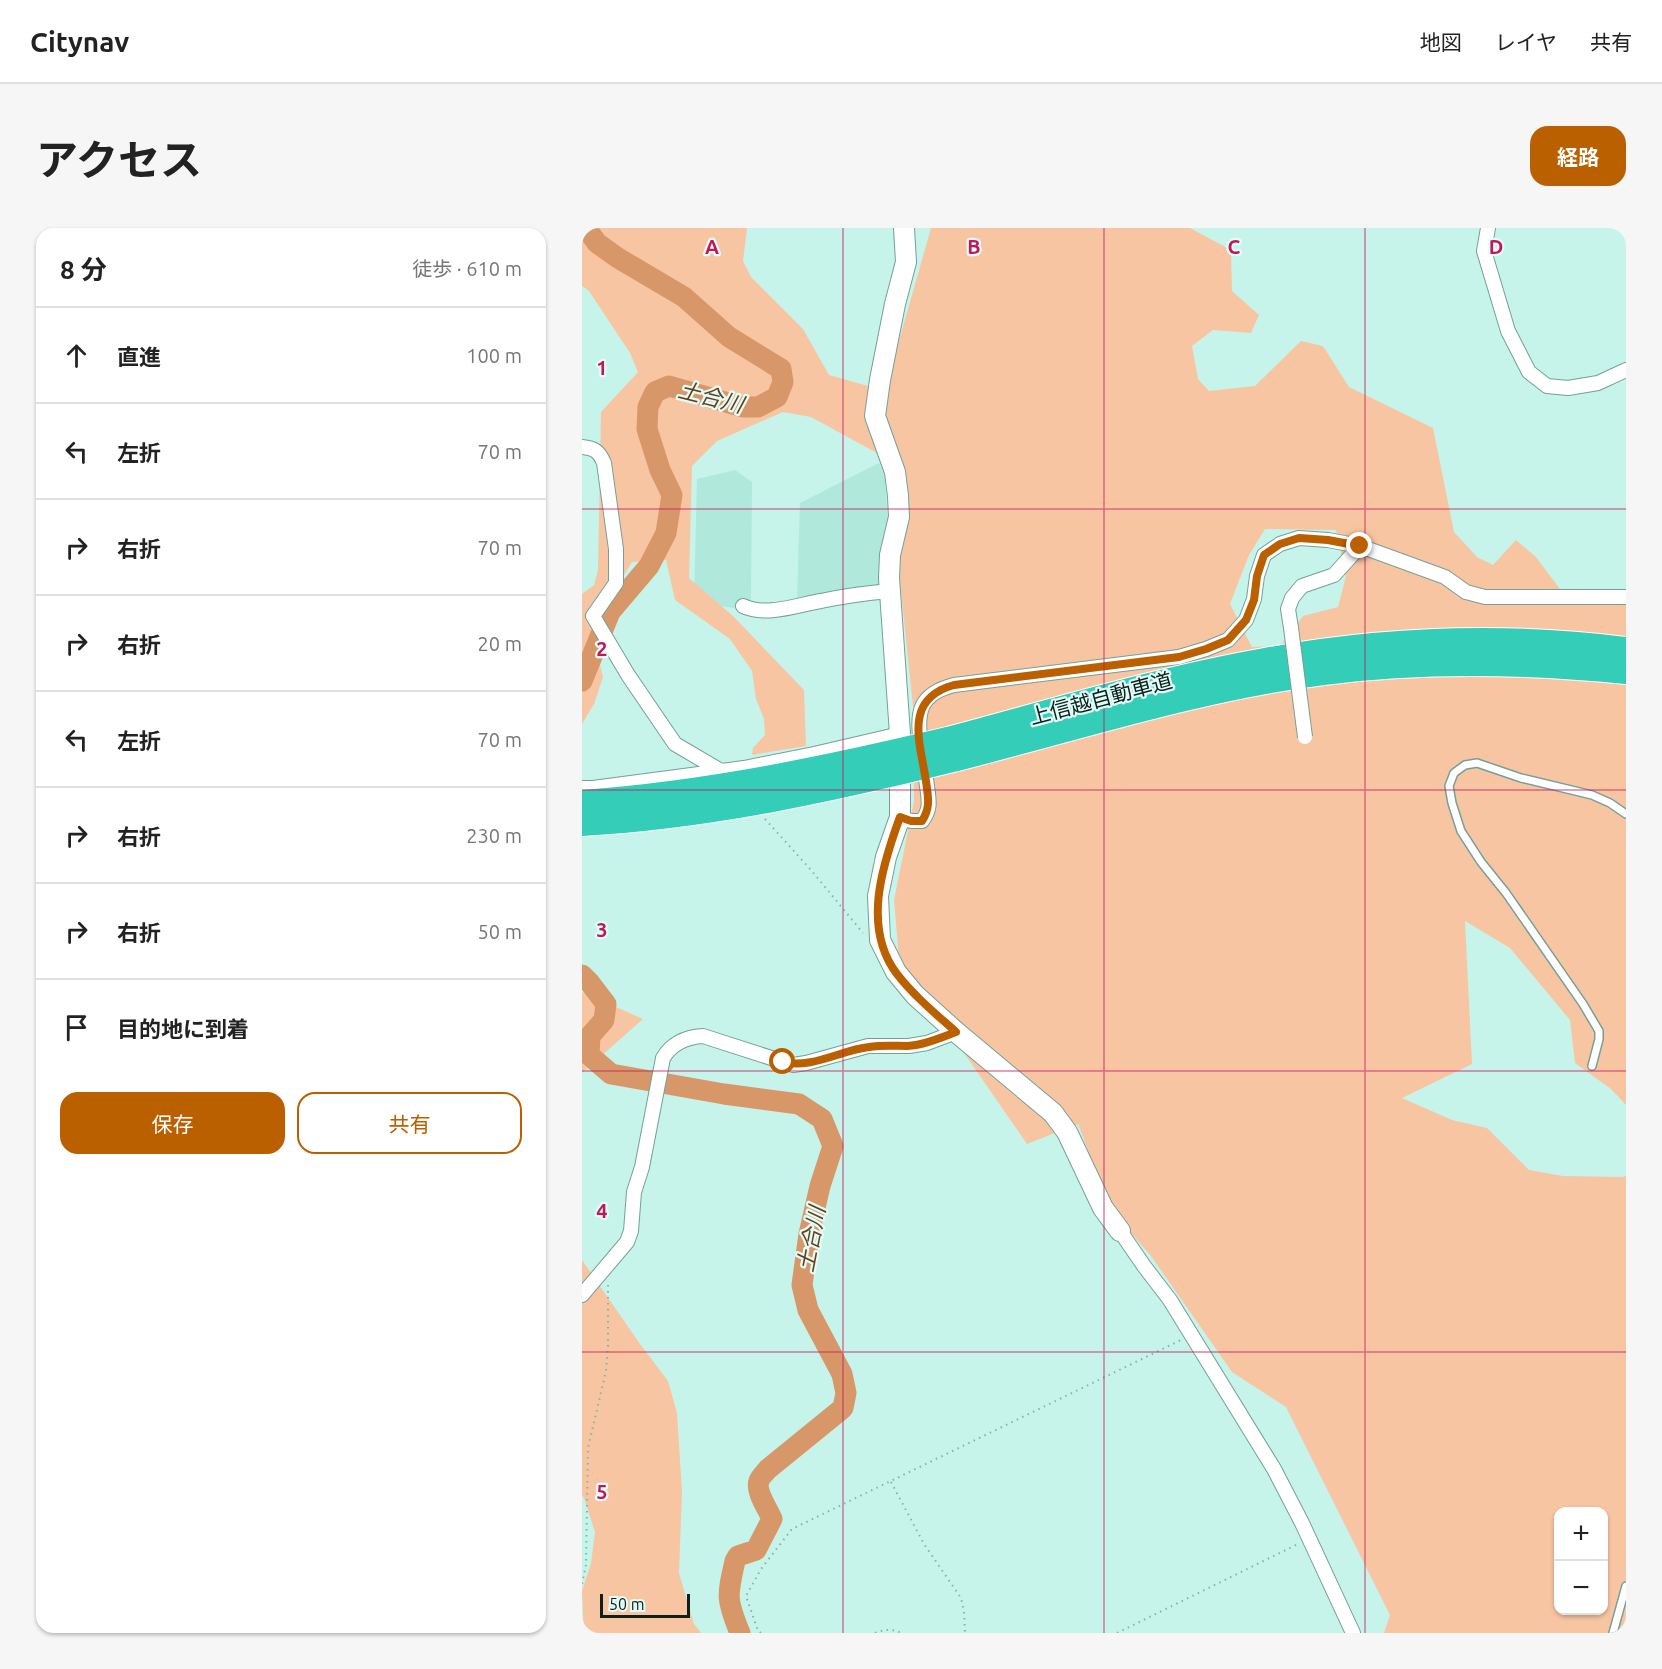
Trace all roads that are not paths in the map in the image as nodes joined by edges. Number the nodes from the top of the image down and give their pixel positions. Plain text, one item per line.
1 (904, 228) edge
2 (1488, 228) edge
3 (1626, 370) edge
4 (582, 447) edge
5 (1360, 546) junction
6 (890, 591) junction
7 (1626, 597) edge
8 (743, 606) dead end
9 (1626, 650) edge
10 (1626, 671) edge
11 (900, 734) junction
12 (1305, 737) dead end
13 (950, 750) junction
14 (721, 771) junction
15 (582, 788) edge
16 (582, 803) edge
17 (1626, 814) edge
18 (900, 817) junction
19 (582, 823) edge
20 (956, 1032) junction
21 (1592, 1066) dead end
22 (1120, 1231) joint
23 (582, 1295) edge
24 (1626, 1586) edge
25 (1353, 1633) edge
26 (1613, 1633) edge

1 - 6 street
2 - 3 street
4 - 14 street
5 - 7 street
5 - 12 street, bridge
5 - 18 street
6 - 8 street
6 - 11 street
9 - 13 highway, 上信越自動車道
10 - 13 highway, 上信越自動車道
11 - 14 street
11 - 18 street
13 - 16 highway, 上信越自動車道, bridge
13 - 19 highway, 上信越自動車道, bridge
14 - 15 street
17 - 21 lane
18 - 20 street
20 - 22 street
20 - 23 street
22 - 25 street
24 - 26 lane

